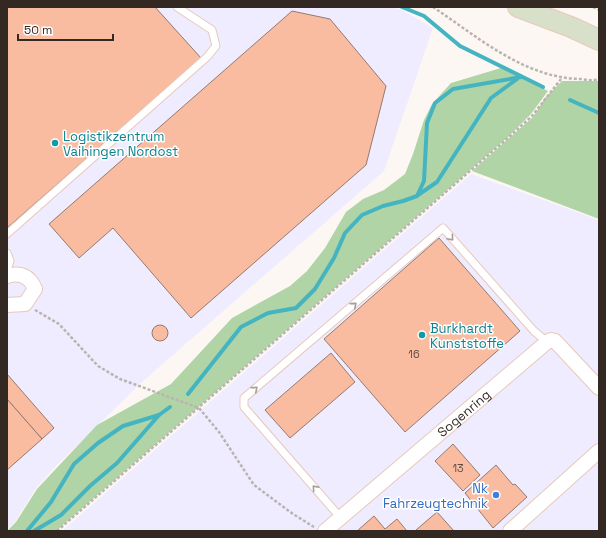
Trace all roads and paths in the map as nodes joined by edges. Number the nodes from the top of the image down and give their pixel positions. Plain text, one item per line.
1 (177, 7) edge
2 (433, 7) edge
3 (518, 7) edge
4 (593, 7) edge
5 (599, 10) edge
6 (599, 40) edge
7 (561, 79) junction
8 (599, 79) edge
9 (7, 234) edge
10 (7, 253) edge
11 (7, 270) edge
12 (7, 276) edge
13 (25, 304) junction
14 (7, 305) edge
15 (546, 342) junction
16 (599, 388) edge
17 (199, 408) junction
18 (599, 451) edge
19 (340, 517) junction
20 (321, 530) edge
21 (57, 531) edge
22 (510, 531) edge

1 - 9 lane
2 - 7 path
3 - 6 main road
4 - 5 path
7 - 8 path
7 - 17 path
10 - 11 lane
12 - 13 street
13 - 14 street
13 - 17 path
15 - 16 street
15 - 19 street, Sogenring
19 -> 15 lane
17 - 20 path
17 - 21 path
18 - 22 street
19 - 20 street, Sogenring

